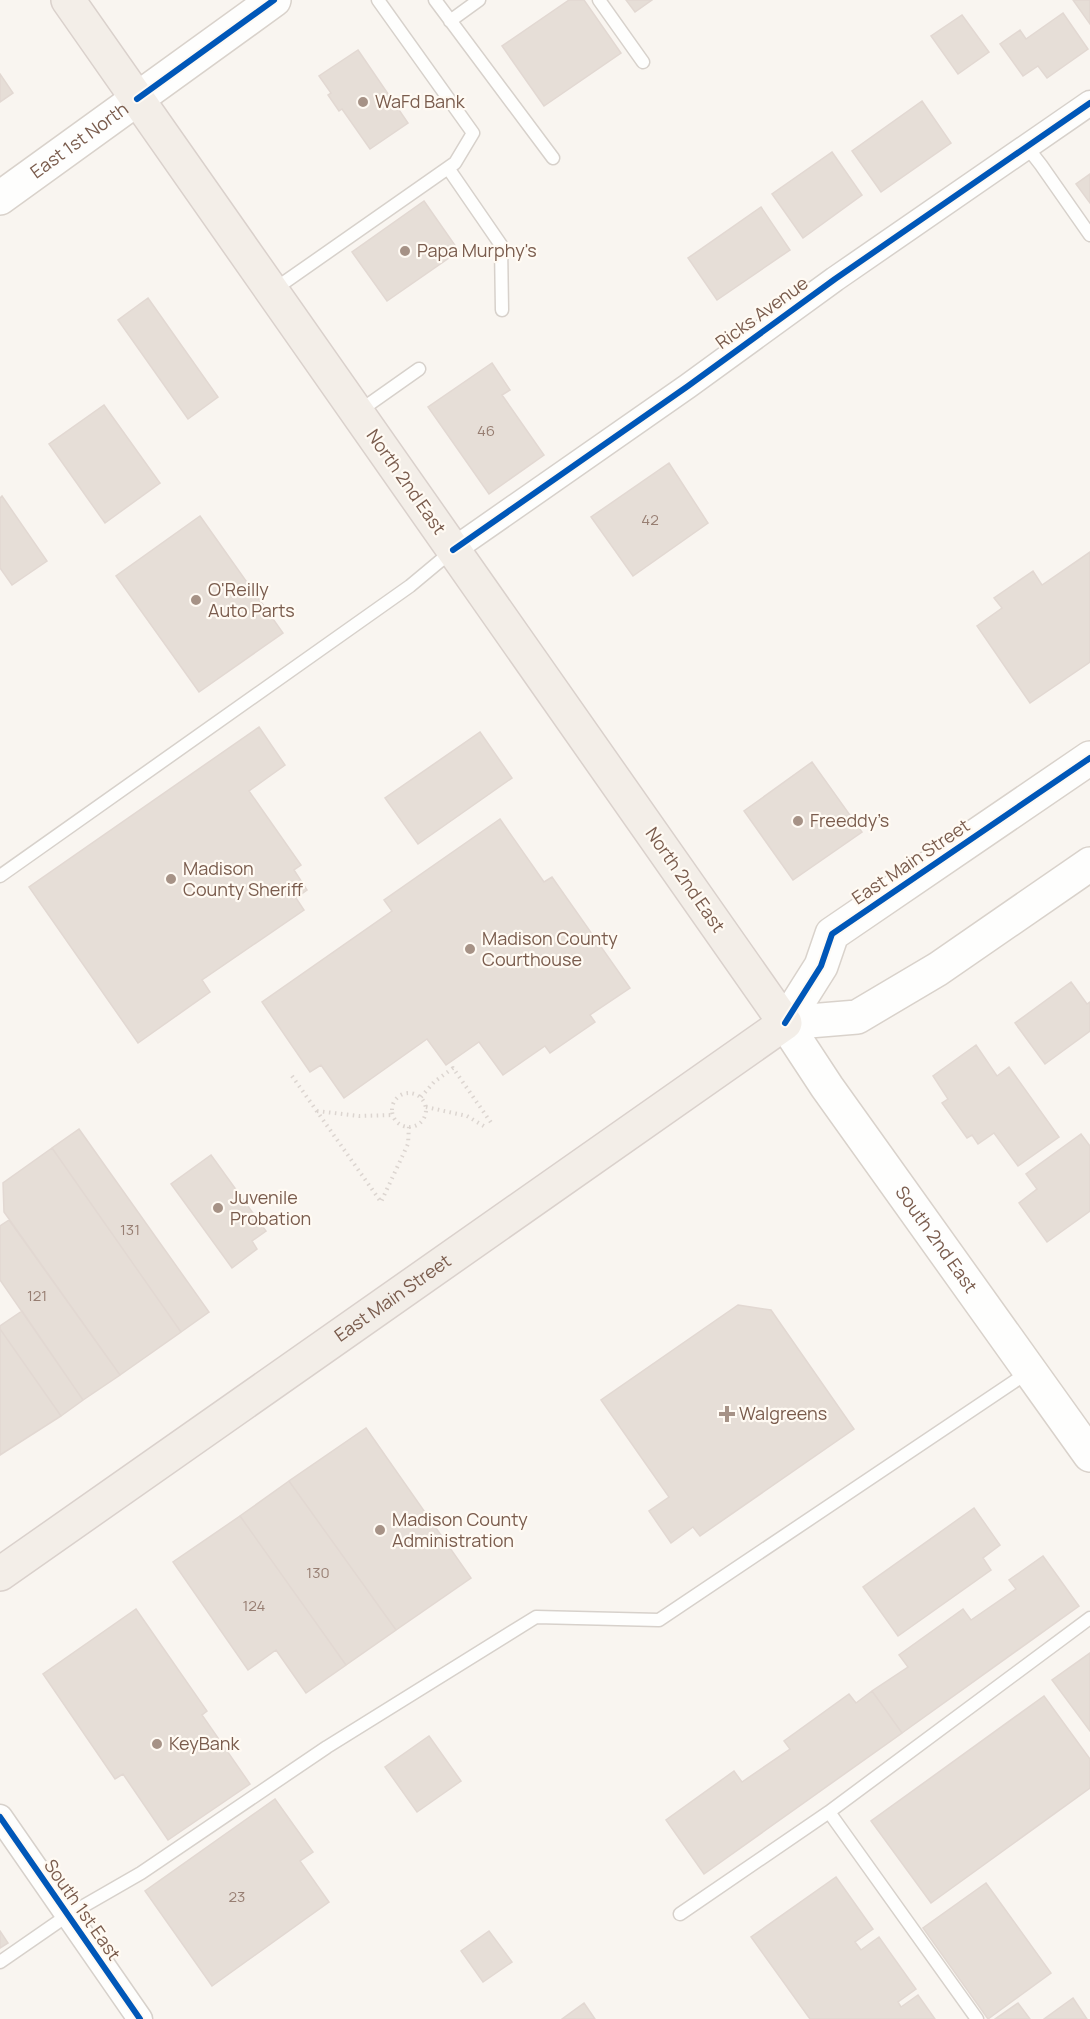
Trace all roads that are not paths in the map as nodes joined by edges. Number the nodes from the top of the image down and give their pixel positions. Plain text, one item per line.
1 (68, 0) edge
2 (274, 0) edge
3 (378, 0) edge
4 (435, 0) edge
5 (479, 0) edge
6 (599, 0) edge
7 (450, 21) junction
8 (644, 62) dead end
9 (137, 99) junction
10 (1090, 103) edge
11 (1027, 147) junction
12 (553, 158) dead end
13 (448, 168) junction
14 (0, 198) edge
15 (1090, 235) edge
16 (272, 291) junction
17 (502, 310) dead end
18 (419, 369) dead end
19 (357, 413) junction
20 (453, 550) junction
21 (1090, 758) edge
22 (1090, 864) edge
23 (0, 876) edge
24 (785, 1023) junction
25 (1030, 1371) junction
26 (1090, 1455) edge
27 (0, 1574) edge
28 (1090, 1618) edge
29 (830, 1812) junction
30 (0, 1817) edge
31 (680, 1914) dead end
32 (68, 1915) junction
33 (0, 1962) edge
34 (140, 2019) edge
35 (977, 2019) edge

1 - 9 main road, North 2nd East
2 - 9 street, East 1st North
3 - 13 lane
4 - 7 lane
5 - 7 lane
6 - 8 lane
7 - 12 lane
9 - 14 street, East 1st North
9 - 16 main road, North 2nd East
10 - 11 street, Ricks Avenue
11 - 15 lane
11 - 20 street, Ricks Avenue
13 - 16 lane
13 - 17 lane
16 - 19 main road, North 2nd East
18 - 19 lane
19 - 20 main road, North 2nd East
20 - 23 lane
20 - 24 main road, North 2nd East
21 - 24 street, East Main Street
22 - 24 street
24 - 25 street, South 2nd East
24 - 27 main road, East Main Street
25 - 26 street, South 2nd East
25 - 32 lane
28 - 29 lane
29 - 31 lane
29 - 35 lane
30 - 32 street, South 1st East
32 - 33 lane
32 - 34 street, South 1st East

